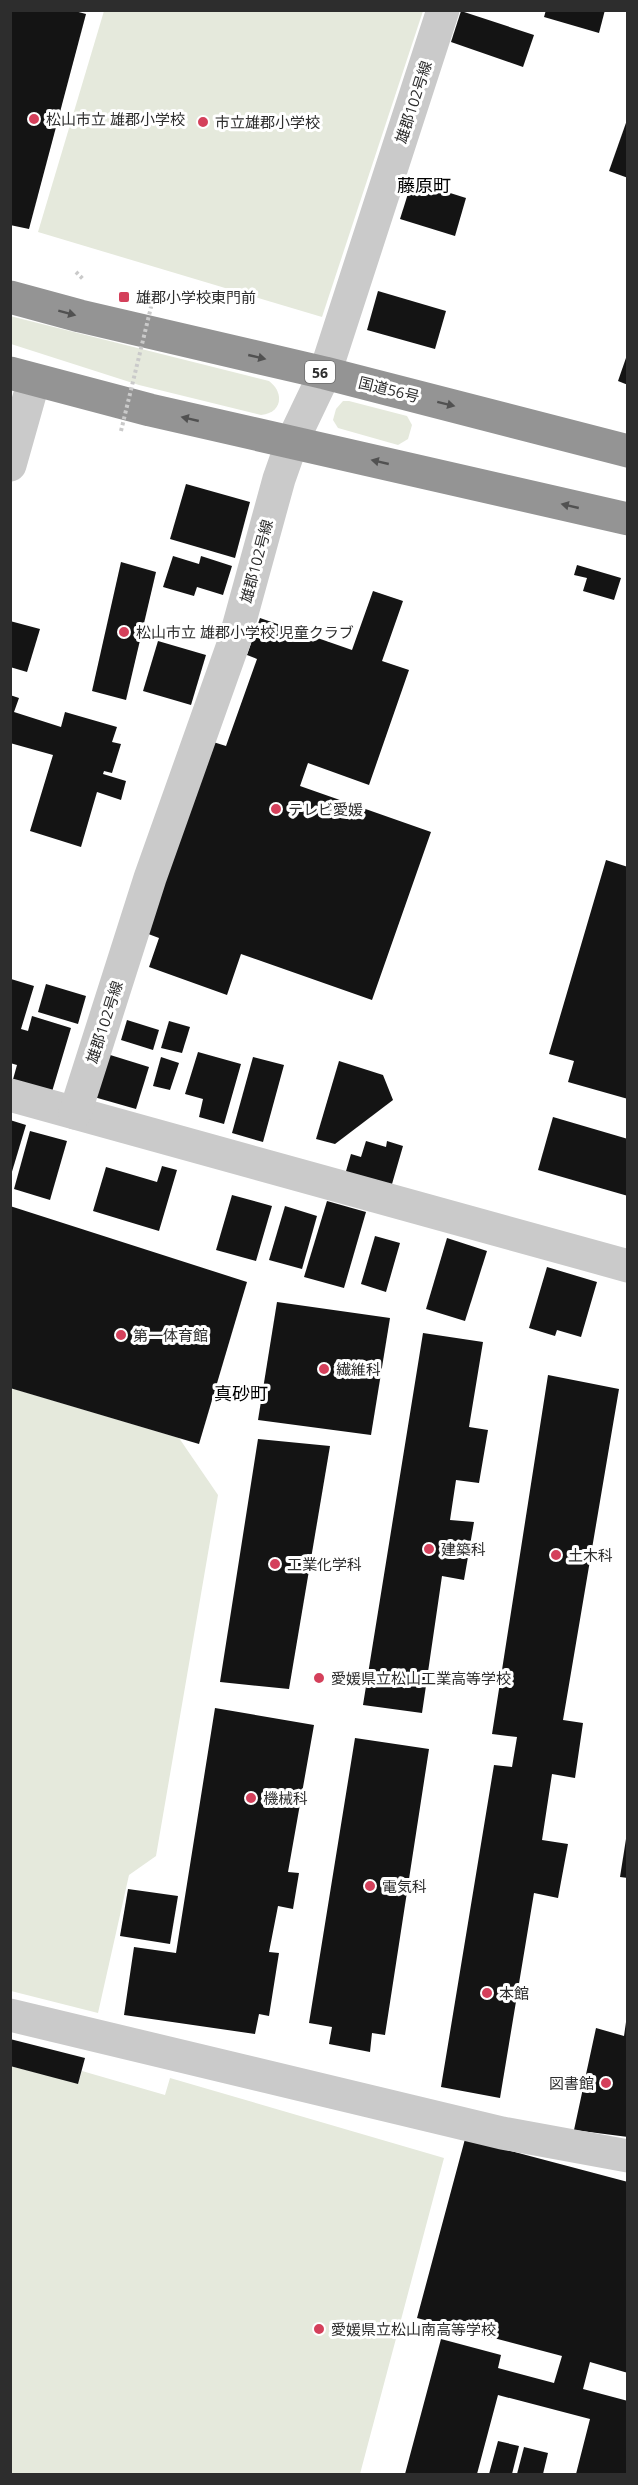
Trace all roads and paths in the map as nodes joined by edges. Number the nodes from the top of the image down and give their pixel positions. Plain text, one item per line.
1 (442, 10) edge
2 (10, 297) edge
3 (152, 303) dead end
4 (325, 373) junction
5 (22, 377) edge
6 (121, 431) dead end
7 (292, 442) junction
8 (627, 451) edge
9 (10, 465) edge
10 (627, 519) edge
11 (10, 1095) edge
12 (75, 1113) junction
13 (627, 1266) edge
14 (10, 2015) edge
15 (627, 2156) edge

1 - 4 street, 雄郡102号線
2 -> 4 highway, 国道56号 / 56
3 - 6 path, bridge
4 - 7 street, 雄郡102号線
4 -> 8 highway, 国道56号 / 56
7 -> 5 highway
5 - 9 street
10 -> 7 highway
7 - 12 street, 雄郡102号線
11 - 12 street
12 - 13 street
14 - 15 street

